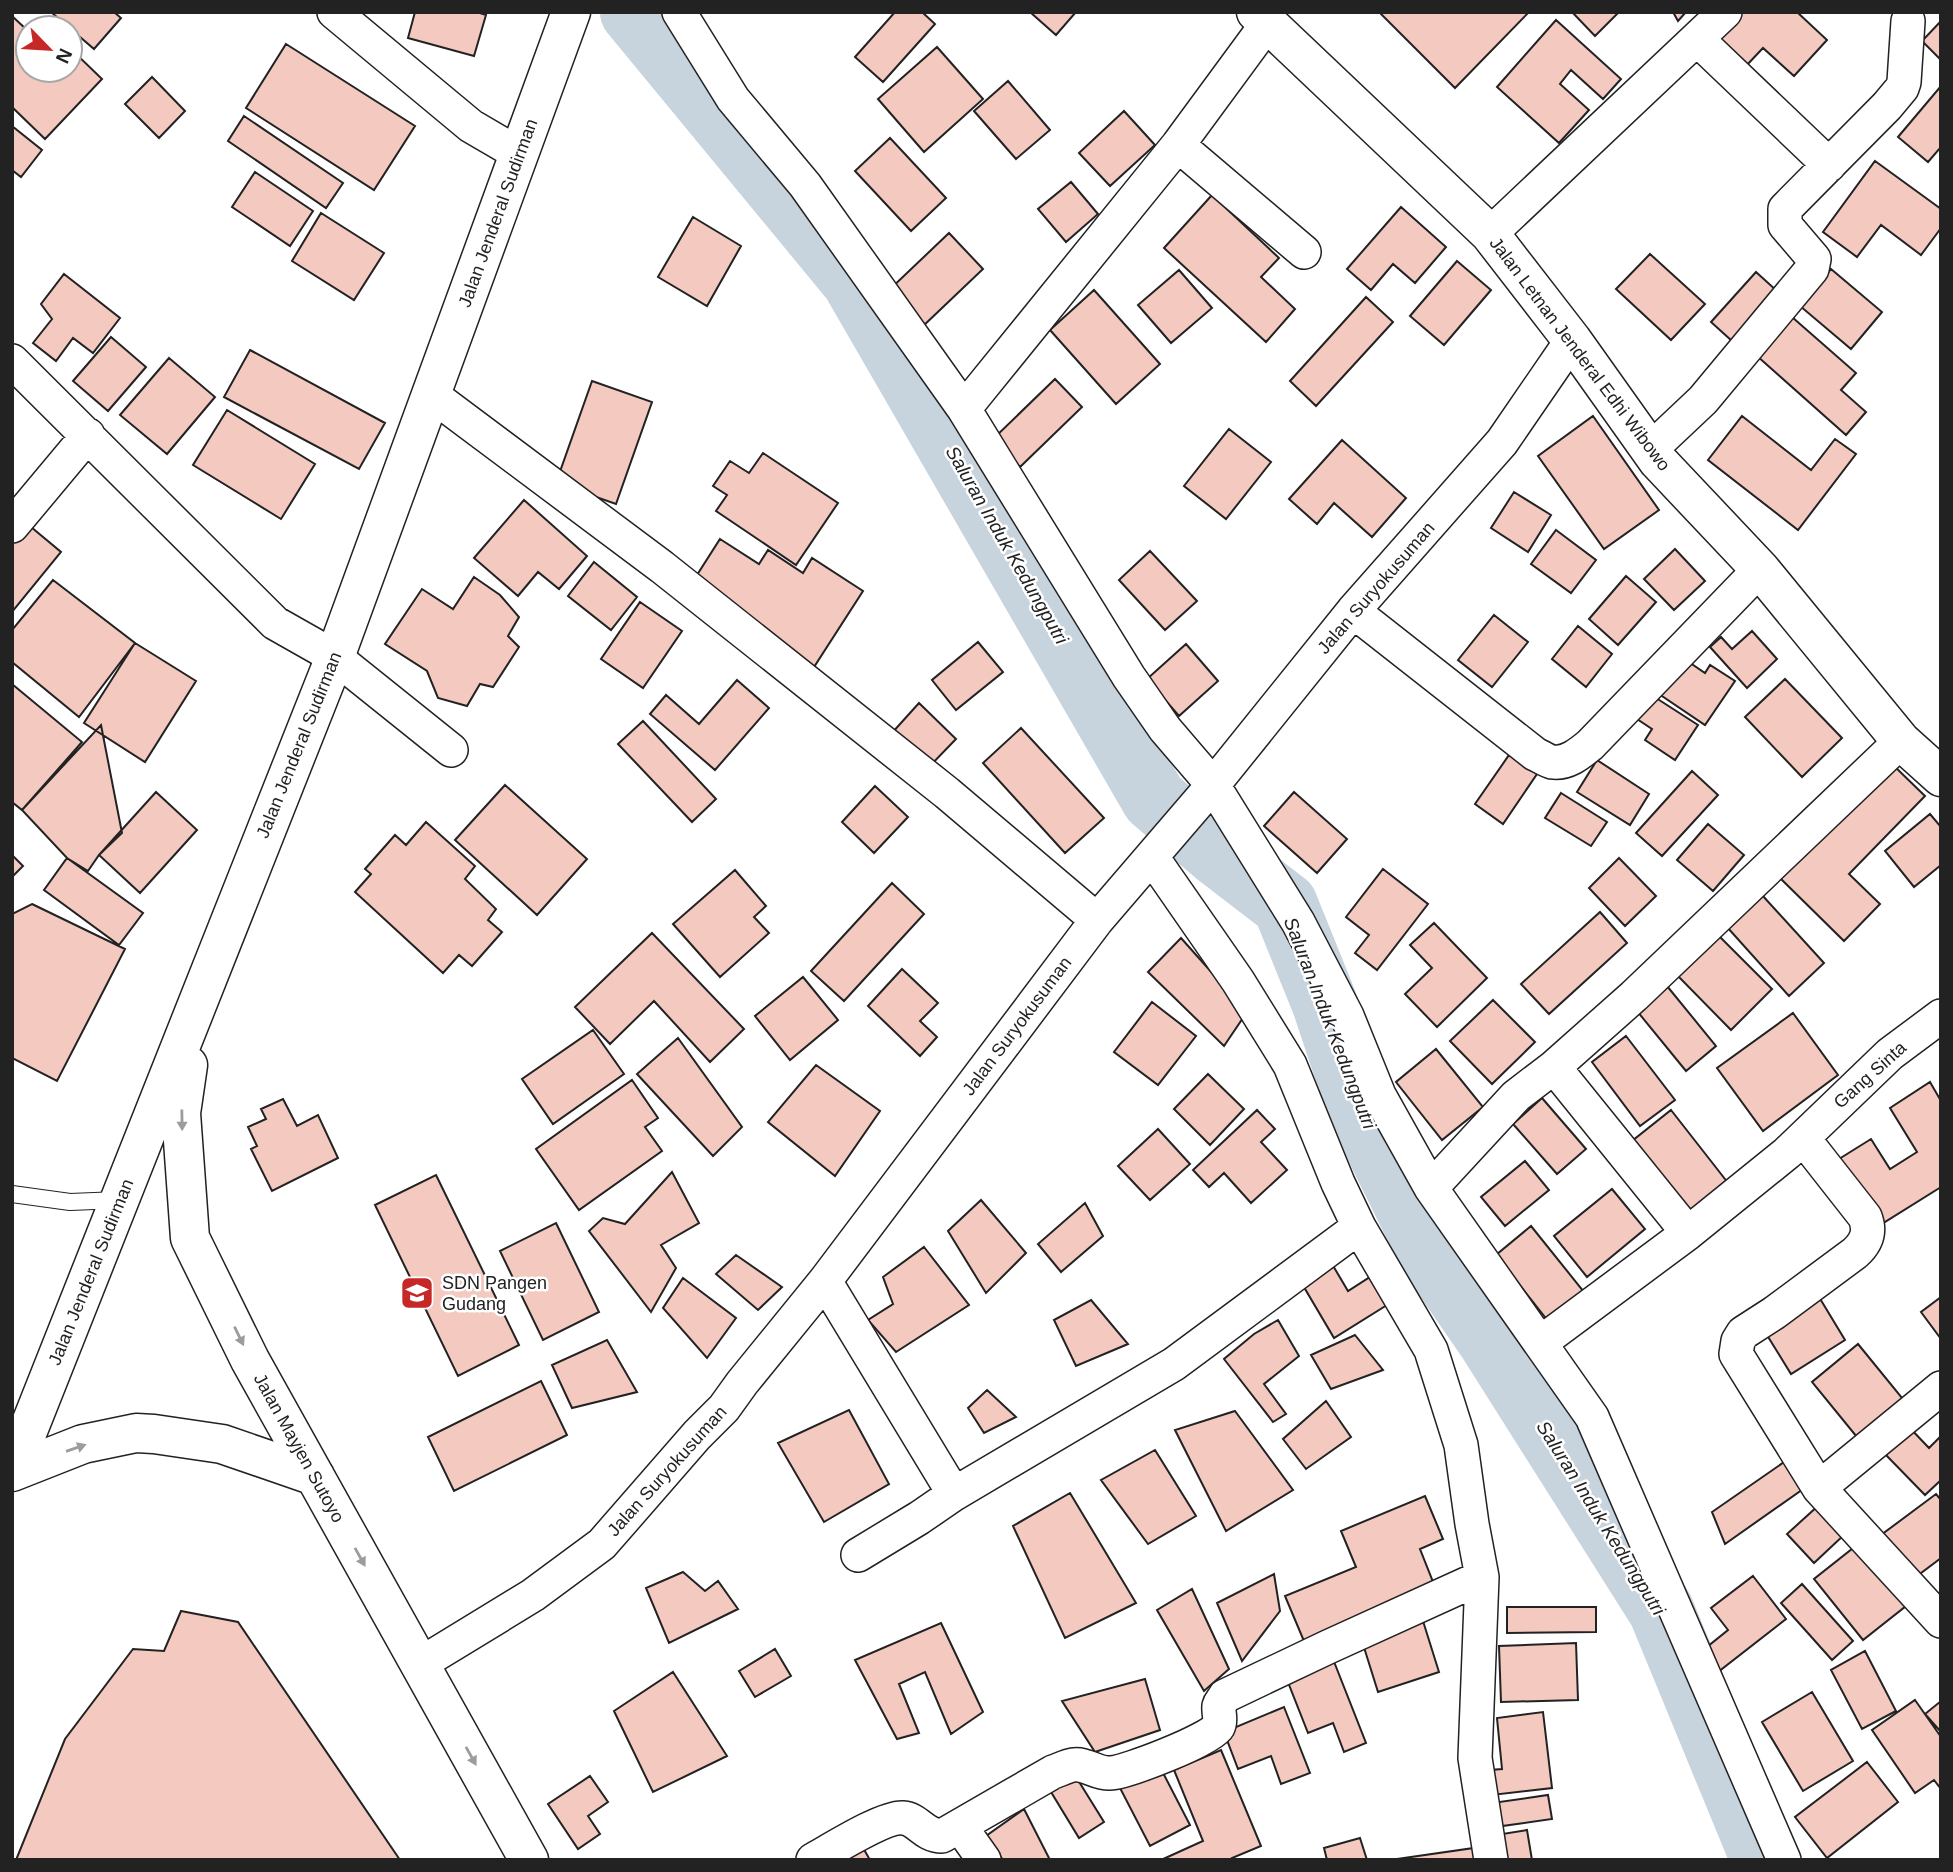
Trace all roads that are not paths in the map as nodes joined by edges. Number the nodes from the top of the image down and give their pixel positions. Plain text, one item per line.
1 (334, 12) edge
2 (570, 12) edge
3 (679, 12) edge
4 (1725, 12) edge
5 (1261, 18) edge
6 (1908, 20) dead end
7 (1697, 39) junction
8 (1178, 145) junction
9 (519, 154) junction
10 (1829, 165) junction
11 (1490, 234) junction
12 (1304, 252) dead end
13 (1572, 340) junction
14 (12, 361) edge
15 (432, 395) junction
16 (964, 410) junction
17 (88, 435) junction
18 (1650, 450) junction
19 (12, 526) edge
20 (1760, 569) junction
21 (1353, 611) junction
22 (335, 657) junction
23 (1901, 741) junction
24 (451, 750) dead end
25 (1941, 777) edge
26 (1206, 793) junction
27 (1161, 846) junction
28 (1097, 920) junction
29 (196, 1004) junction
30 (1941, 1016) edge
31 (1554, 1067) junction
32 (1803, 1138) junction
33 (1431, 1188) junction
34 (12, 1194) edge
35 (119, 1200) junction
36 (1359, 1227) junction
37 (1688, 1234) junction
38 (825, 1281) junction
39 (1540, 1343) junction
40 (1941, 1388) edge
41 (12, 1472) edge
42 (315, 1476) junction
43 (1819, 1488) junction
44 (954, 1493) junction
45 (858, 1555) dead end
46 (1482, 1577) junction
47 (1941, 1621) edge
48 (420, 1664) junction
49 (960, 1826) junction
50 (529, 1860) edge
51 (813, 1860) edge
52 (984, 1860) edge
53 (1491, 1860) edge
54 (1784, 1860) edge

1 - 9 street
2 - 9 main road, Jalan Jenderal Sudirman
3 - 16 street
4 - 7 street
5 - 8 street
5 - 11 main road, Jalan Letnan Jenderal Edhi Wibowo
6 - 10 street
7 - 10 street
7 - 11 street
8 - 12 street
8 - 16 street
9 - 15 main road, Jalan Jenderal Sudirman
10 - 18 street
11 - 13 main road, Jalan Letnan Jenderal Edhi Wibowo
13 - 18 main road, Jalan Letnan Jenderal Edhi Wibowo
13 - 21 street, Jalan Suryokusuman
14 - 17 street
15 - 22 main road, Jalan Jenderal Sudirman
15 - 28 street
16 - 26 street
17 - 19 street
17 - 22 street
18 - 20 main road, Jalan Letnan Jenderal Edhi Wibowo
20 - 21 street
20 - 23 main road, Jalan Letnan Jenderal Edhi Wibowo
21 - 26 street, Jalan Suryokusuman
22 - 24 street
22 - 29 main road, Jalan Jenderal Sudirman
23 - 25 main road, Jalan Letnan Jenderal Edhi Wibowo
23 - 31 street
26 - 27 street, Jalan Suryokusuman
26 - 33 street
27 - 28 street, Jalan Suryokusuman
27 - 36 street
28 - 38 street, Jalan Suryokusuman
29 - 35 main road, Jalan Jenderal Sudirman
29 -> 42 main road, Jalan Mayjen Sutoyo
30 - 32 street, Gang Sinta
31 - 33 street
31 - 37 street
32 - 37 street, Gang Sinta
32 - 43 street
33 - 39 street
34 - 35 lane
35 - 41 main road, Jalan Jenderal Sudirman
36 - 44 street
36 - 46 street
37 - 39 street, Gang Sinta
38 - 44 street
38 - 48 street, Jalan Suryokusuman
39 - 54 street
40 - 43 street
41 -> 42 main road
42 -> 48 main road, Jalan Mayjen Sutoyo
43 - 47 street
44 - 45 street
46 - 49 street
46 - 53 street
48 -> 50 main road, Jalan Mayjen Sutoyo
49 - 51 street
49 - 52 street

